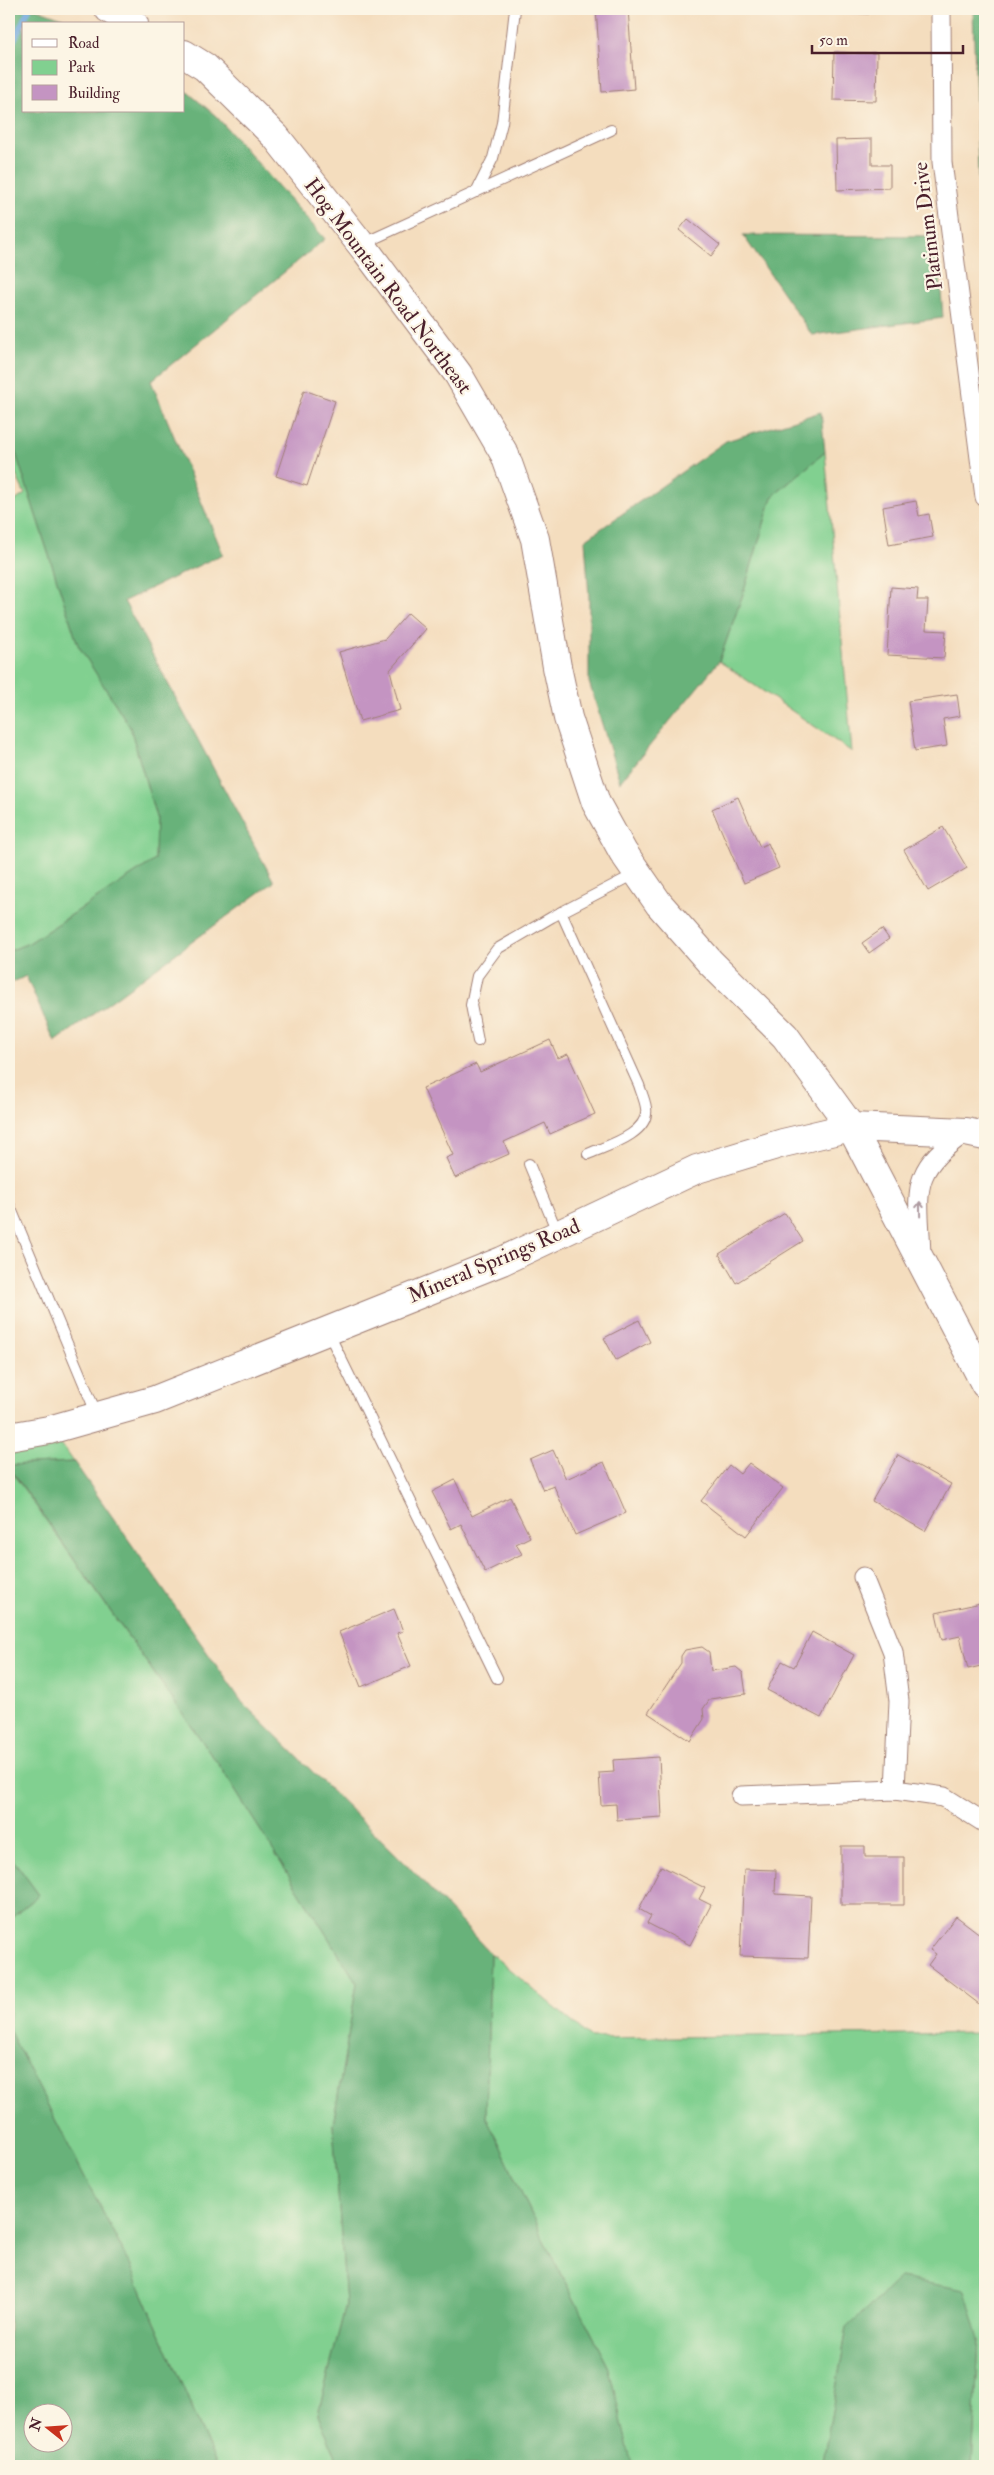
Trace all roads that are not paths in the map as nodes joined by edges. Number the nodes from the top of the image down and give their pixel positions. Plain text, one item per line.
1 (109, 9) edge
2 (516, 9) edge
3 (941, 9) edge
4 (131, 22) edge
5 (185, 55) edge
6 (611, 130) dead end
7 (476, 192) junction
8 (361, 245) junction
9 (985, 497) edge
10 (637, 873) junction
11 (561, 912) junction
12 (478, 1041) dead end
13 (851, 1127) junction
14 (976, 1134) edge
15 (588, 1154) dead end
16 (529, 1164) dead end
17 (9, 1204) edge
18 (558, 1235) junction
19 (921, 1258) junction
20 (327, 1331) junction
21 (985, 1384) edge
22 (97, 1416) junction
23 (9, 1437) edge
24 (863, 1577) dead end
25 (497, 1678) dead end
26 (895, 1790) junction
27 (741, 1796) dead end
28 (985, 1823) edge

1 - 4 street
2 - 7 lane
3 - 9 street, Platinum Drive
5 - 8 street, Hog Mountain Road Northeast
6 - 7 lane
7 - 8 lane
8 - 10 street, Hog Mountain Road Northeast
10 - 11 lane
10 - 13 street, Hog Mountain Road Northeast
11 - 12 lane
11 - 15 lane
13 - 14 street, Mineral Springs Road
13 - 18 street, Mineral Springs Road
13 - 19 street, Hog Mountain Road Northeast
19 -> 14 street
16 - 18 lane
17 - 22 lane
18 - 20 street, Mineral Springs Road
19 - 21 street, Hog Mountain Road Northeast
20 - 22 street, Mineral Springs Road
20 - 25 lane
22 - 23 street, Mineral Springs Road
24 - 26 street
26 - 27 street
26 - 28 street

